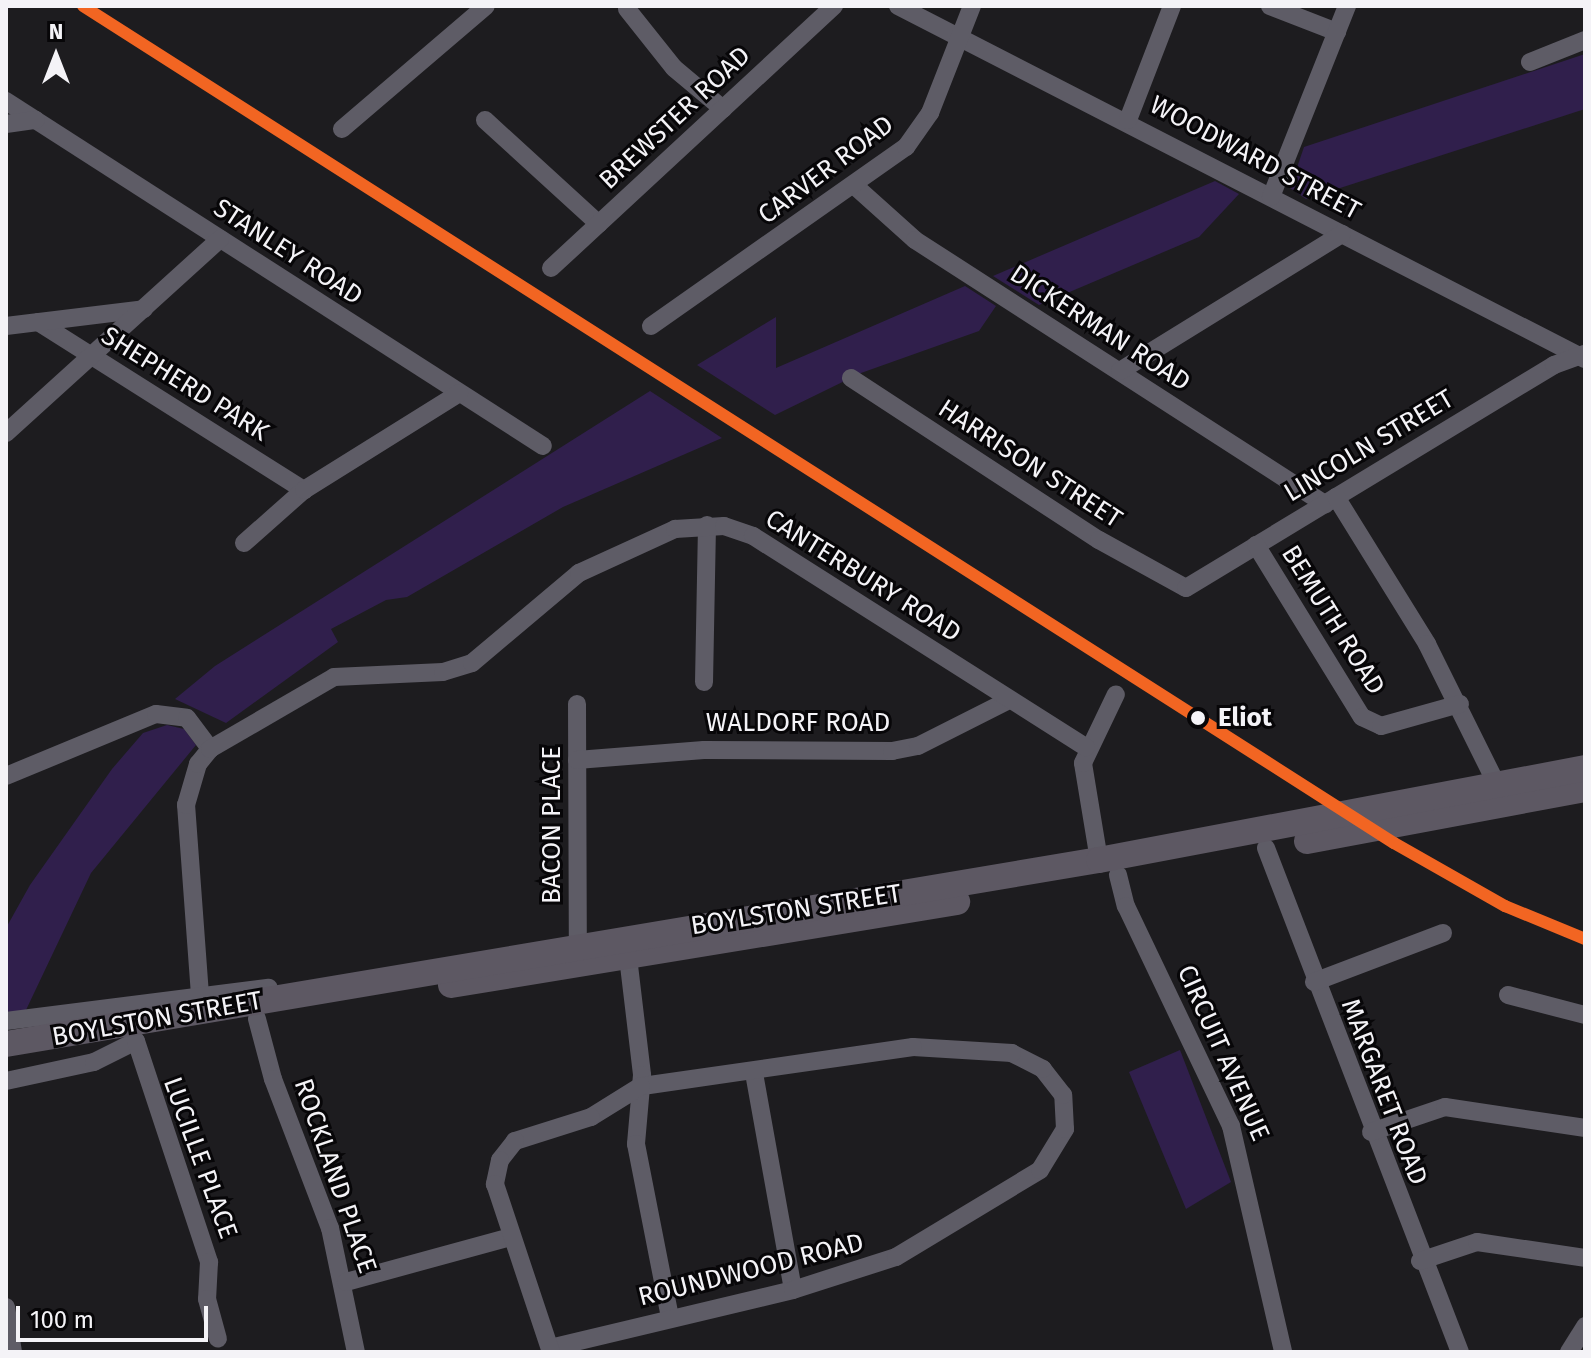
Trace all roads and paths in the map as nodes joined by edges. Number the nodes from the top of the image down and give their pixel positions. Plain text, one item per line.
1 (486, 6) edge
2 (834, 6) edge
3 (898, 6) edge
4 (972, 6) edge
5 (1172, 6) edge
6 (1270, 6) edge
7 (1347, 6) edge
8 (627, 9) dead end
9 (1337, 32) junction
10 (962, 37) junction
11 (1585, 40) edge
12 (1530, 62) dead end
13 (6, 101) edge
14 (723, 109) junction
15 (36, 120) junction
16 (485, 120) dead end
17 (1128, 120) junction
18 (6, 124) edge
19 (342, 129) dead end
20 (856, 187) junction
21 (1271, 197) junction
22 (599, 224) junction
23 (1342, 234) junction
24 (220, 239) junction
25 (551, 268) dead end
26 (144, 309) junction
27 (38, 322) junction
28 (6, 326) edge
29 (651, 326) dead end
30 (92, 356) junction
31 (1583, 356) edge
32 (1120, 371) junction
33 (851, 378) dead end
34 (459, 393) junction
35 (6, 433) edge
36 (543, 446) dead end
37 (304, 490) junction
38 (1330, 500) junction
39 (707, 525) junction
40 (244, 543) dead end
41 (1256, 545) junction
42 (1183, 588) joint
43 (704, 682) dead end
44 (1116, 694) dead end
45 (1009, 700) junction
46 (577, 704) dead end
47 (1460, 704) junction
48 (1086, 747) junction
49 (210, 749) junction
50 (577, 760) junction
51 (1585, 768) edge
52 (6, 776) edge
53 (1498, 787) junction
54 (1585, 789) edge
55 (1266, 848) junction
56 (1108, 867) junction
57 (1443, 933) dead end
58 (578, 946) junction
59 (628, 957) junction
60 (369, 981) junction
61 (1314, 982) junction
62 (200, 995) junction
63 (1508, 995) dead end
64 (1585, 1015) edge
65 (257, 1019) junction
66 (6, 1021) edge
67 (136, 1041) junction
68 (6, 1044) edge
69 (6, 1062) edge
70 (754, 1073) junction
71 (6, 1081) edge
72 (641, 1086) junction
73 (1585, 1128) edge
74 (1371, 1132) junction
75 (510, 1237) junction
76 (1585, 1258) edge
77 (1420, 1261) junction
78 (346, 1282) junction
79 (793, 1290) junction
80 (6, 1307) edge
81 (670, 1318) junction
82 (1585, 1326) edge
83 (218, 1339) dead end
84 (550, 1350) edge
85 (13, 1352) edge
86 (356, 1352) edge
87 (1283, 1352) edge
88 (1460, 1352) edge
89 (1569, 1352) edge

1 - 19 street
2 - 14 street, BREWSTER ROAD
3 - 10 street, WOODWARD STREET
4 - 10 street, CARVER ROAD
5 - 17 street
6 - 9 street
7 - 9 street
8 - 14 street
9 - 21 street
10 - 17 street, WOODWARD STREET
10 - 20 street, CARVER ROAD
11 - 12 street
13 - 15 street, STANLEY ROAD
14 - 22 street, BREWSTER ROAD
15 - 18 street
15 - 24 street, STANLEY ROAD
16 - 22 street
17 - 21 street, WOODWARD STREET
20 - 29 street, CARVER ROAD
20 - 32 street, DICKERMAN ROAD
21 - 23 street, WOODWARD STREET
22 - 25 street, BREWSTER ROAD
23 - 31 street, WOODWARD STREET
23 - 32 street
24 - 26 street
24 - 34 street, STANLEY ROAD
26 - 27 street
26 - 30 street
27 - 28 street
27 - 30 street, SHEPHERD PARK
30 - 35 street
30 - 37 street, SHEPHERD PARK
31 - 38 street, LINCOLN STREET
32 - 38 street, DICKERMAN ROAD
33 - 42 street, HARRISON STREET
34 - 36 street, STANLEY ROAD
34 - 37 street
37 - 40 street
38 - 41 street, LINCOLN STREET
38 - 47 street, DICKERMAN ROAD
39 - 43 street
39 - 45 street, CANTERBURY ROAD
39 - 49 street, CANTERBURY ROAD
41 - 42 street, LINCOLN STREET
41 - 47 street, BEMUTH ROAD
44 - 48 street
45 - 48 street, CANTERBURY ROAD
45 - 50 street, WALDORF ROAD
46 - 50 street, BACON PLACE
47 - 53 street, DICKERMAN ROAD
48 - 56 street, CIRCUIT AVENUE
49 - 52 street
49 - 62 street
50 - 58 street, BACON PLACE
51 - 53 highway, BOYLSTON STREET
53 - 56 highway, BOYLSTON STREET
54 - 55 highway, BOYLSTON STREET
55 - 56 highway, BOYLSTON STREET
55 - 61 street, MARGARET ROAD
56 - 58 highway, BOYLSTON STREET
56 - 59 highway, BOYLSTON STREET
56 - 87 street, CIRCUIT AVENUE
57 - 61 street
58 - 60 highway, BOYLSTON STREET
59 - 65 highway, BOYLSTON STREET
59 - 72 street
60 - 62 street
60 - 68 highway, BOYLSTON STREET
61 - 74 street, MARGARET ROAD
62 - 66 street
63 - 64 street
65 - 67 highway, BOYLSTON STREET
65 - 78 street, ROCKLAND PLACE
67 - 69 highway, BOYLSTON STREET
67 - 71 street
67 - 83 street, LUCILLE PLACE
70 - 72 street, ROUNDWOOD ROAD
70 - 79 street
70 - 79 street, ROUNDWOOD ROAD
72 - 75 street
72 - 81 street
73 - 74 street
74 - 77 street, MARGARET ROAD
75 - 78 street
75 - 84 street
76 - 77 street
77 - 88 street, MARGARET ROAD
78 - 86 street, ROCKLAND PLACE
79 - 81 street, ROUNDWOOD ROAD
80 - 85 street
81 - 84 street, ROUNDWOOD ROAD
82 - 89 street

